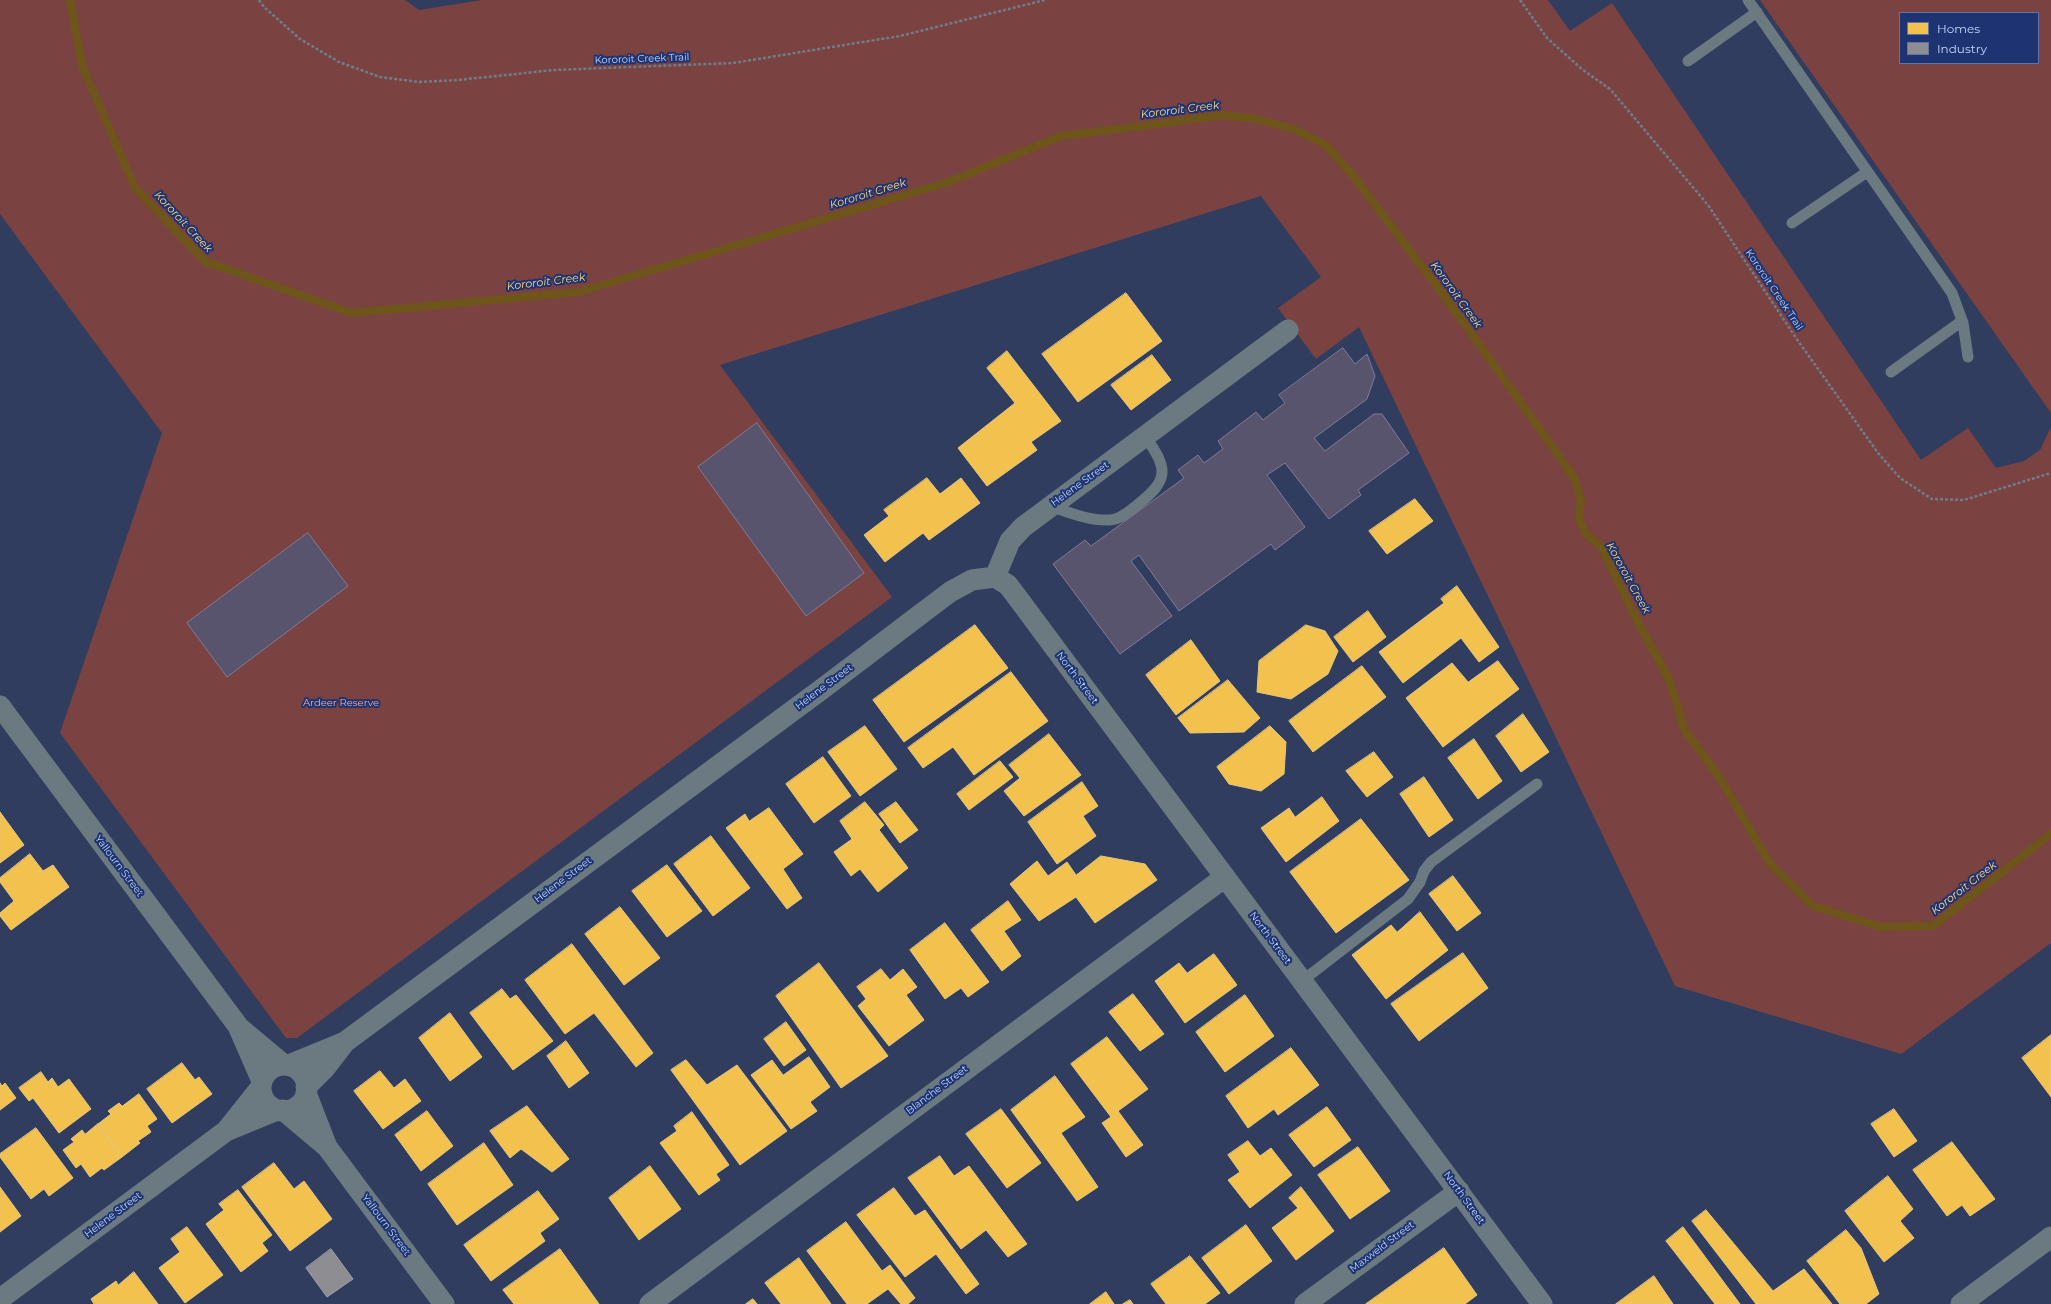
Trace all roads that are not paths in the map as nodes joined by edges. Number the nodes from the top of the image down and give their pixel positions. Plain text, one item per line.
1 (1748, 0) edge
2 (1757, 12) junction
3 (1688, 61) dead end
4 (1867, 172) junction
5 (1792, 223) dead end
6 (1962, 321) junction
7 (1288, 330) dead end
8 (1968, 357) dead end
9 (1891, 372) dead end
10 (1145, 436) junction
11 (1050, 506) junction
12 (995, 577) junction
13 (0, 706) edge
14 (1536, 784) dead end
15 (1225, 877) junction
16 (1302, 981) junction
17 (238, 1026) junction
18 (346, 1042) junction
19 (286, 1065) junction
20 (261, 1084) junction
21 (306, 1090) junction
22 (280, 1110) junction
23 (226, 1131) junction
24 (327, 1147) junction
25 (1459, 1191) junction
26 (2051, 1237) edge
27 (0, 1299) edge
28 (444, 1304) edge
29 (650, 1304) edge
30 (1305, 1304) edge
31 (1542, 1304) edge
32 (1961, 1304) edge

1 - 2 lane
2 - 3 lane
2 - 4 lane
4 - 5 lane
4 - 6 lane
6 - 8 lane
6 - 9 lane
7 - 10 street, Helene Street
10 - 11 street, Helene Street
10 - 11 lane
11 - 12 street, Helene Street
12 - 15 street, North Street
12 - 18 street, Helene Street
13 - 17 street, Yallourn Street
14 - 16 lane
15 - 16 street, North Street
15 - 29 street, Blanche Street
16 - 25 street, North Street
17 - 19 street, Yallourn Street
17 - 20 street, Yallourn Street
18 - 19 street, Helene Street
18 - 21 street, Helene Street
19 - 20 street
19 - 21 street, Yallourn Street
20 - 22 street, Yallourn Street
20 - 23 street, Helene Street
21 - 22 street
21 - 24 street, Yallourn Street
22 - 23 street, Helene Street
22 - 24 street, Yallourn Street
23 - 27 street, Helene Street
24 - 28 street, Yallourn Street
25 - 30 street, Maxweld Street
25 - 31 street, North Street
26 - 32 street

